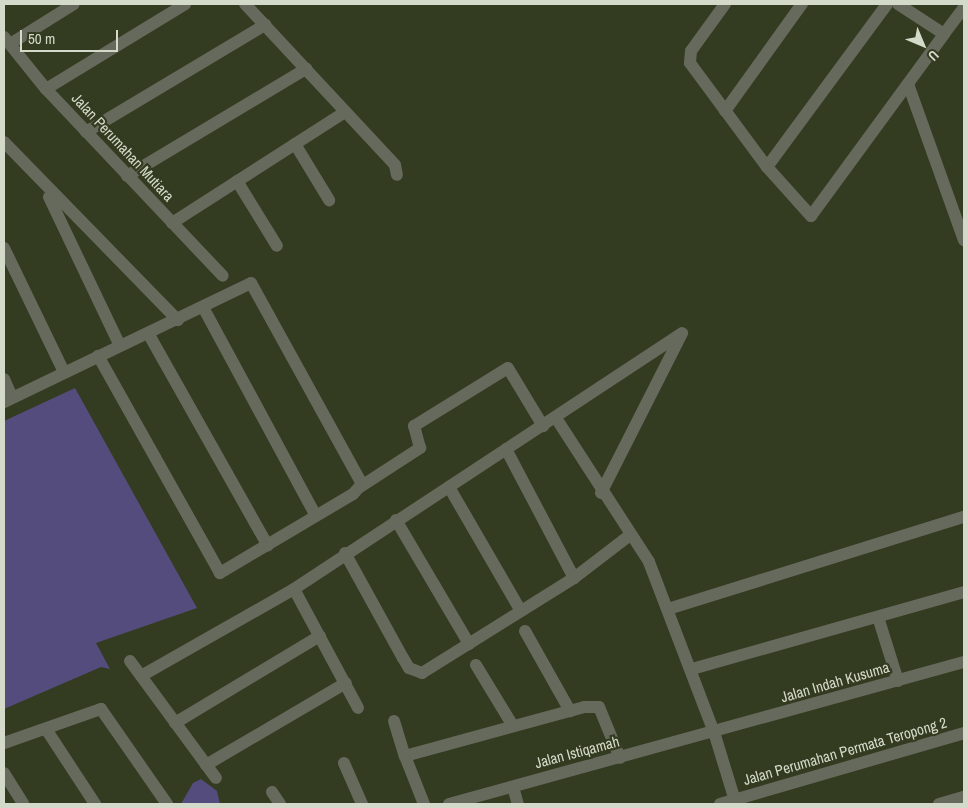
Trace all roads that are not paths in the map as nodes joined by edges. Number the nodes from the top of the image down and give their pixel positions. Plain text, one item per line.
1 (74, 4) edge
2 (185, 4) edge
3 (245, 4) edge
4 (725, 4) edge
5 (802, 4) edge
6 (887, 4) edge
7 (898, 4) edge
8 (964, 7) edge
9 (265, 25) junction
10 (944, 34) junction
11 (7, 40) edge
12 (306, 69) junction
13 (908, 84) junction
14 (46, 89) junction
15 (725, 111) junction
16 (345, 112) junction
17 (86, 132) junction
18 (4, 142) edge
19 (295, 144) junction
20 (767, 166) junction
21 (397, 175) dead end
22 (127, 176) junction
23 (237, 181) junction
24 (45, 189) junction
25 (329, 200) dead end
26 (172, 223) junction
27 (964, 240) edge
28 (277, 246) dead end
29 (4, 248) edge
30 (222, 276) dead end
31 (204, 308) junction
32 (178, 320) junction
33 (148, 333) junction
34 (120, 346) junction
35 (98, 356) junction
36 (63, 370) junction
37 (4, 379) edge
38 (8, 400) edge
39 (556, 418) junction
40 (543, 426) junction
41 (506, 449) junction
42 (450, 486) junction
43 (360, 487) junction
44 (601, 493) junction
45 (316, 516) junction
46 (964, 517) edge
47 (396, 520) junction
48 (629, 536) junction
49 (268, 546) junction
50 (345, 553) junction
51 (574, 578) junction
52 (294, 589) junction
53 (964, 592) edge
54 (668, 608) junction
55 (521, 611) junction
56 (878, 616) junction
57 (525, 631) dead end
58 (320, 636) junction
59 (469, 644) junction
60 (130, 661) dead end
61 (964, 662) edge
62 (476, 664) dead end
63 (692, 669) junction
64 (141, 676) junction
65 (898, 681) junction
66 (346, 684) junction
67 (358, 708) dead end
68 (570, 711) junction
69 (394, 721) dead end
70 (175, 723) junction
71 (513, 726) junction
72 (46, 729) junction
73 (714, 732) junction
74 (964, 733) edge
75 (4, 744) edge
76 (405, 756) junction
77 (620, 758) junction
78 (344, 763) dead end
79 (206, 765) junction
80 (4, 773) edge
81 (216, 778) dead end
82 (514, 787) junction
83 (272, 792) dead end
84 (964, 797) edge
85 (20, 802) edge
86 (735, 802) edge
87 (95, 804) edge
88 (167, 804) edge
89 (280, 804) edge
90 (362, 804) edge
91 (424, 804) edge
92 (449, 804) edge
93 (518, 804) edge
94 (720, 804) edge
95 (939, 804) edge

1 - 11 street
2 - 14 street
3 - 9 street
4 - 15 street
5 - 15 street
6 - 20 street
7 - 10 street
8 - 10 street
9 - 12 street
9 - 17 street
10 - 13 street
11 - 14 street, Jalan Perumahan Mutiara
12 - 16 street
12 - 22 street
13 - 20 street
13 - 27 street
14 - 17 street, Jalan Perumahan Mutiara
15 - 20 street
16 - 19 street
16 - 21 street
17 - 22 street, Jalan Perumahan Mutiara
18 - 24 street
19 - 23 street
19 - 25 street
22 - 26 street, Jalan Perumahan Mutiara
23 - 26 street
23 - 28 street
24 - 32 street
24 - 34 street
26 - 30 street, Jalan Perumahan Mutiara
29 - 36 street
31 - 32 street
31 - 43 street
31 - 45 street
32 - 33 street
33 - 34 street
33 - 49 street
34 - 35 street
35 - 36 street
35 - 49 street
36 - 38 street
37 - 38 street
39 - 40 street
39 - 44 street
39 - 44 street
40 - 41 street
40 - 43 street
41 - 42 street
41 - 51 street
42 - 47 street
42 - 55 street
43 - 45 street
44 - 48 street
45 - 49 street
46 - 54 street
47 - 50 street
47 - 59 street
48 - 51 street
48 - 54 street
50 - 52 street
50 - 59 street
51 - 55 street
52 - 58 street
52 - 64 street
53 - 56 street
54 - 63 street
55 - 59 street
56 - 63 street
56 - 65 street
57 - 68 street
58 - 66 street
58 - 70 street
60 - 64 street
61 - 65 street, Jalan Indah Kusuma
62 - 71 street
63 - 73 street
64 - 70 street
65 - 73 street, Jalan Indah Kusuma
66 - 67 street
66 - 79 street
68 - 71 street
68 - 77 street
69 - 76 street
70 - 79 street
71 - 76 street
72 - 75 street
72 - 87 street
72 - 88 street
73 - 77 street, Jalan Istiqamah
73 - 86 street
74 - 86 street, Jalan Perumahan Permata Teropong 2
76 - 91 street
77 - 82 street, Jalan Istiqamah
78 - 90 street
79 - 81 street
80 - 85 street
82 - 92 street, Jalan Istiqamah
82 - 93 street
83 - 89 street
84 - 95 street
86 - 94 street, Jalan Perumahan Permata Teropong 2

